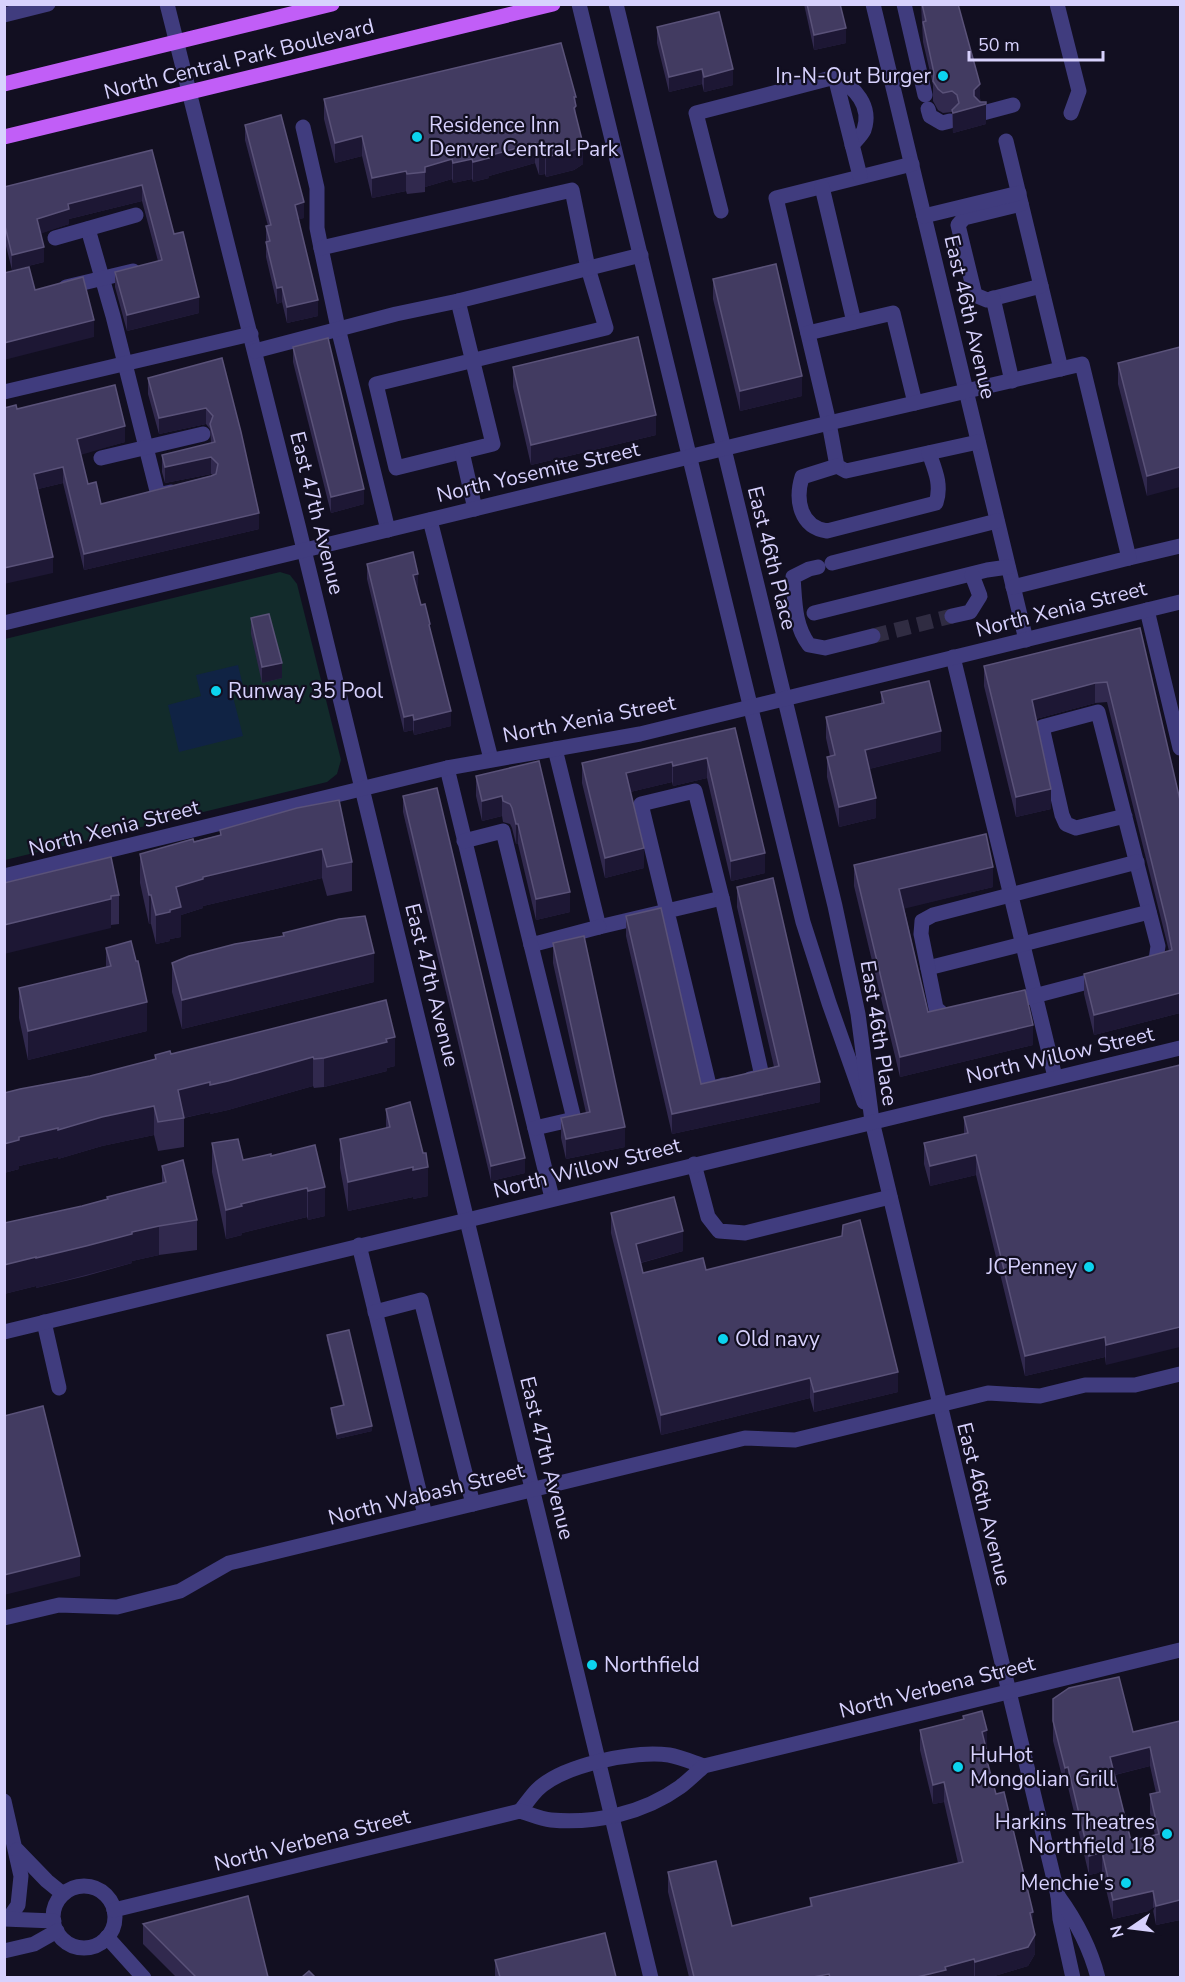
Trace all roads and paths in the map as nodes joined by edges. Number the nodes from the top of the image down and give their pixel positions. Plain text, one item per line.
1 (48, 4) edge
2 (167, 4) edge
3 (332, 4) edge
4 (553, 4) edge
5 (579, 4) edge
6 (616, 4) edge
7 (873, 4) edge
8 (904, 4) edge
9 (1057, 4) edge
10 (4, 15) edge
11 (177, 42) junction
12 (4, 84) edge
13 (190, 92) junction
14 (1013, 105) dead end
15 (983, 112) edge
16 (1071, 113) dead end
17 (950, 121) edge
18 (303, 127) dead end
19 (4, 137) edge
20 (1006, 141) dead end
21 (912, 164) junction
22 (860, 176) junction
23 (822, 187) junction
24 (1020, 198) junction
25 (722, 211) dead end
26 (136, 215) dead end
27 (924, 216) junction
28 (88, 229) junction
29 (55, 238) dead end
30 (321, 248) junction
31 (641, 255) junction
32 (150, 267) edge
33 (588, 268) junction
34 (102, 279) junction
35 (1041, 286) junction
36 (60, 288) edge
37 (993, 298) junction
38 (458, 301) junction
39 (854, 322) junction
40 (338, 328) junction
41 (808, 333) junction
42 (251, 334) junction
43 (255, 351) junction
44 (473, 360) junction
45 (124, 363) junction
46 (1061, 369) junction
47 (1012, 381) junction
48 (376, 384) junction
49 (353, 389) junction
50 (966, 391) junction
51 (4, 392) edge
52 (915, 403) junction
53 (829, 423) junction
54 (203, 434) dead end
55 (978, 442) junction
56 (148, 448) junction
57 (724, 449) junction
58 (462, 452) junction
59 (929, 453) junction
60 (691, 457) junction
61 (101, 458) dead end
62 (837, 466) junction
63 (188, 488) edge
64 (475, 509) junction
65 (430, 520) junction
66 (997, 521) junction
67 (388, 530) junction
68 (1180, 546) edge
69 (304, 550) junction
70 (1130, 558) junction
71 (1008, 567) junction
72 (972, 575) junction
73 (1013, 586) junction
74 (1180, 602) edge
75 (1147, 610) junction
76 (814, 613) dead end
77 (952, 616) tunnel mouth
78 (4, 623) edge
79 (873, 636) tunnel mouth
80 (1026, 640) junction
81 (953, 657) junction
82 (784, 698) junction
83 (751, 706) junction
84 (1180, 748) edge
85 (555, 749) junction
86 (491, 759) junction
87 (447, 768) junction
88 (363, 788) junction
89 (1125, 816) junction
90 (464, 842) junction
91 (1137, 862) junction
92 (4, 876) edge
93 (1011, 895) junction
94 (722, 898) junction
95 (666, 911) junction
96 (1149, 912) junction
97 (599, 927) junction
98 (531, 945) junction
99 (1023, 945) junction
100 (928, 968) junction
101 (1035, 995) junction
102 (990, 1007) edge
103 (968, 1013) edge
104 (1180, 1048) edge
105 (1056, 1077) junction
106 (872, 1121) junction
107 (535, 1128) junction
108 (694, 1164) junction
109 (890, 1197) junction
110 (552, 1198) junction
111 (467, 1219) junction
112 (359, 1245) junction
113 (375, 1312) junction
114 (44, 1322) junction
115 (4, 1332) edge
116 (1180, 1374) edge
117 (59, 1388) dead end
118 (939, 1404) junction
119 (533, 1489) junction
120 (473, 1504) junction
121 (425, 1515) junction
122 (4, 1618) edge
123 (1180, 1650) edge
124 (1008, 1691) junction
125 (599, 1761) junction
126 (704, 1766) junction
127 (4, 1801) edge
128 (520, 1811) junction
129 (612, 1816) junction
130 (15, 1848) junction
131 (63, 1894) junction
132 (1058, 1896) junction
133 (114, 1910) junction
134 (7, 1919) edge
135 (55, 1926) junction
136 (107, 1937) junction
137 (4, 1951) edge
138 (144, 1977) edge
139 (651, 1977) edge
140 (1073, 1977) edge
141 (1098, 1977) edge

1 - 10 street
2 - 11 street, East 47th Avenue
3 - 11 main road, North Central Park Boulevard
4 - 13 main road, North Central Park Boulevard
5 - 31 street, East 46th Place
6 - 57 street, East 46th Place
7 - 21 street, East 46th Avenue
8 - 17 street
9 - 16 street
11 - 12 main road, North Central Park Boulevard
11 - 13 street, East 47th Avenue
13 - 19 main road, North Central Park Boulevard
13 - 42 street, East 47th Avenue
14 - 15 street
18 - 30 street
20 - 24 street
21 - 22 street
21 - 27 street, East 46th Avenue
22 - 23 street
22 - 25 street
23 - 39 street
23 - 41 street
24 - 27 street
24 - 35 street
24 - 37 street
26 - 28 street
27 - 50 street, East 46th Avenue
28 - 29 street
28 - 34 street
30 - 33 street
30 - 40 street
31 - 33 street
31 - 60 street, East 46th Place
32 - 34 street
33 - 38 street
33 - 44 street
34 - 36 street
34 - 45 street
35 - 37 street
35 - 46 street
37 - 47 street
38 - 40 street
38 - 44 street
39 - 41 street
39 - 52 street
40 - 43 street
40 - 49 street
41 - 53 street
42 - 43 street, East 47th Avenue
42 - 45 street
43 - 69 street, East 47th Avenue
44 - 48 street
44 - 58 street
45 - 51 street
45 - 56 street
46 - 47 street, North Yosemite Street
46 - 70 street, North Yosemite Street
47 - 50 street, North Yosemite Street
48 - 49 street
48 - 58 street
49 - 67 street
50 - 52 street, North Yosemite Street
50 - 55 street, East 46th Avenue
52 - 53 street, North Yosemite Street
53 - 57 street, North Yosemite Street
53 - 62 street
54 - 56 street
55 - 59 street
55 - 66 street, East 46th Avenue
56 - 61 street
56 - 63 street
57 - 60 street, North Yosemite Street
57 - 82 street, East 46th Place
58 - 64 street
59 - 62 street
59 - 62 street
60 - 64 street, North Yosemite Street
60 - 83 street, East 46th Place
64 - 65 street, North Yosemite Street
65 - 67 street, North Yosemite Street
65 - 86 street
66 - 71 street, East 46th Avenue
66 - 79 street
67 - 69 street, North Yosemite Street
68 - 70 street
69 - 78 street, North Yosemite Street
69 - 88 street, East 47th Avenue
70 - 73 street
71 - 72 street
71 - 73 street, East 46th Avenue
72 - 76 street
72 - 77 street
73 - 80 street, East 46th Avenue
74 - 75 street, North Xenia Street
75 - 80 street, North Xenia Street
75 - 84 street
80 - 81 street, North Xenia Street
81 - 82 street, North Xenia Street
81 - 93 street
82 - 83 street, North Xenia Street
82 - 106 street, East 46th Place
83 - 85 street, North Xenia Street
83 - 106 street, East 46th Place
85 - 86 street, North Xenia Street
85 - 97 street
86 - 87 street, North Xenia Street
87 - 88 street, North Xenia Street
87 - 90 street
88 - 92 street, North Xenia Street
88 - 111 street, East 47th Avenue
89 - 89 street
89 - 91 street
90 - 98 street
90 - 107 street
91 - 93 street
91 - 96 street
93 - 99 street
93 - 100 street
94 - 95 street
94 - 95 street
94 - 95 street
95 - 97 street
96 - 99 street
96 - 101 street
97 - 98 street
98 - 107 street
99 - 100 street
99 - 101 street
100 - 103 street
101 - 102 street
101 - 105 street
104 - 105 street, North Willow Street
105 - 106 street, North Willow Street
106 - 108 street, North Willow Street
106 - 109 street, East 46th Avenue
107 - 110 street
108 - 109 street
108 - 110 street, North Willow Street
109 - 118 street, East 46th Avenue
110 - 111 street, North Willow Street
111 - 112 street, North Willow Street
111 - 119 street, East 47th Avenue
112 - 113 street
112 - 114 street, North Willow Street
113 - 120 street
113 - 121 street
114 - 115 street, North Willow Street
114 - 117 street
116 - 118 street, North Wabash Street
118 - 119 street, North Wabash Street
118 - 124 street, East 46th Avenue
119 - 120 street, North Wabash Street
119 - 125 street, East 47th Avenue
120 - 121 street, North Wabash Street
121 - 122 street, North Wabash Street
123 - 124 street, North Verbena Street
124 - 126 street, North Verbena Street
124 - 132 street, East 46th Avenue
125 - 126 street
125 - 128 street
125 - 129 street, East 47th Avenue
126 - 129 street, North Verbena Street
127 - 130 street
128 - 129 street, North Verbena Street
128 - 133 street, North Verbena Street
129 - 139 street, East 47th Avenue
130 - 131 street
130 - 134 street
131 - 133 street
131 - 135 street
132 - 140 street, East 46th Avenue
132 - 141 street, East 46th Avenue
133 - 136 street
134 - 135 street
135 - 136 street
135 - 137 street
136 - 138 street

